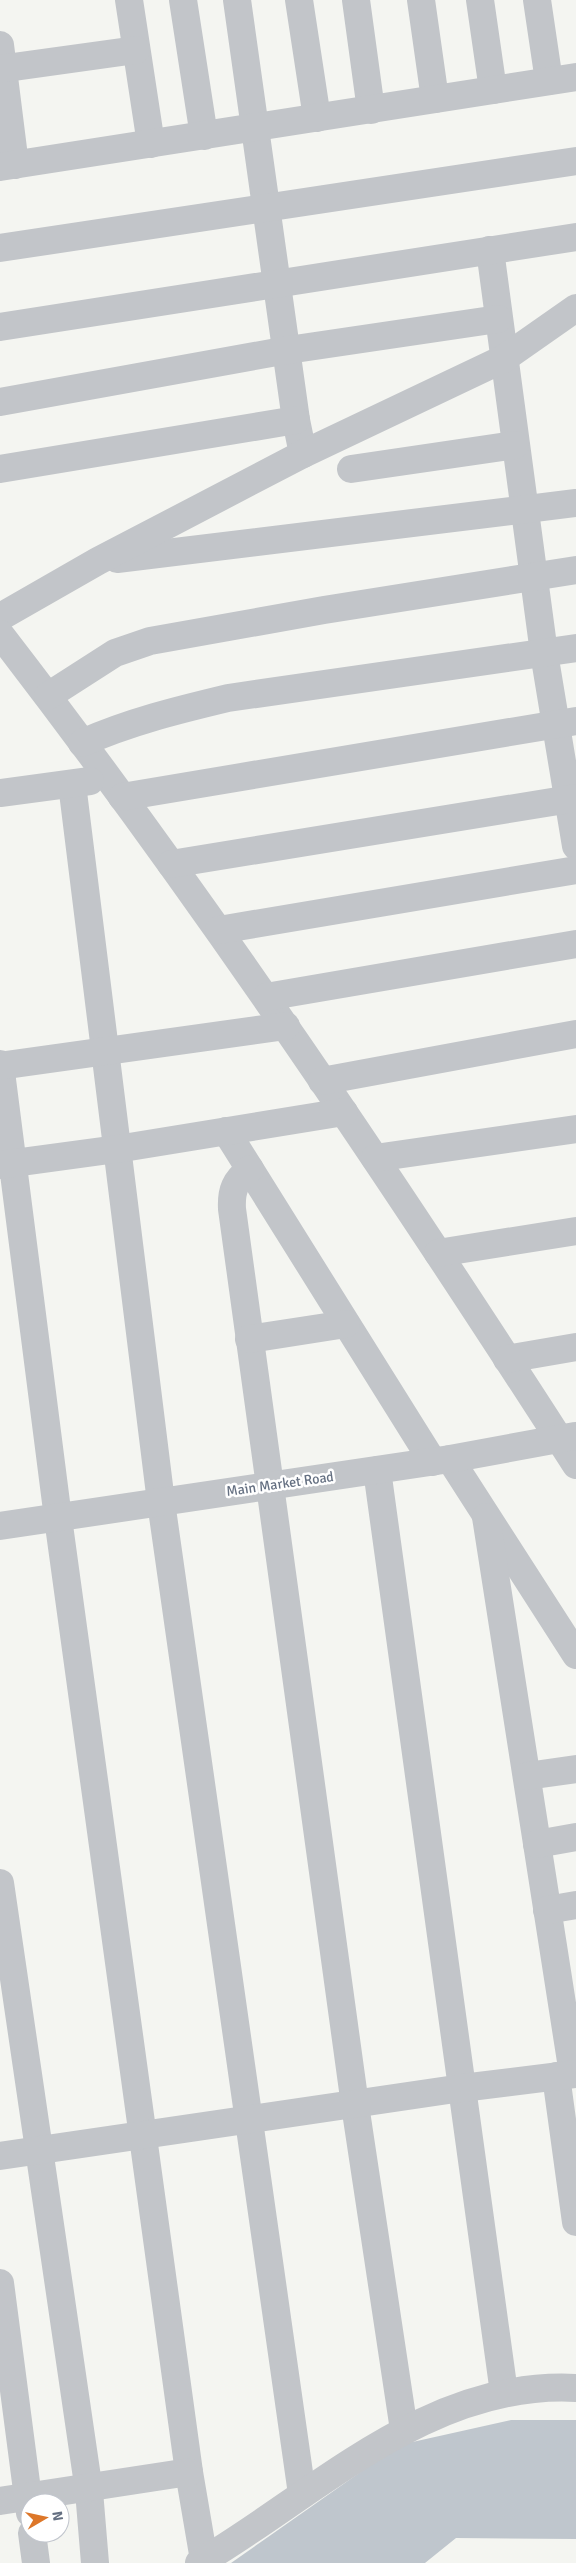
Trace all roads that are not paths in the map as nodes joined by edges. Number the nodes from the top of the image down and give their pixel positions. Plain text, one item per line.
1 (129, 0) edge
2 (183, 0) edge
3 (237, 0) edge
4 (299, 0) edge
5 (356, 0) edge
6 (421, 0) edge
7 (480, 0) edge
8 (537, 0) edge
9 (136, 50) junction
10 (1, 61) edge
11 (576, 77) edge
12 (549, 81) junction
13 (493, 90) junction
14 (435, 100) junction
15 (371, 110) junction
16 (317, 118) junction
17 (256, 128) junction
18 (204, 136) junction
19 (151, 144) junction
20 (576, 161) edge
21 (7, 166) edge
22 (268, 208) junction
23 (576, 237) edge
24 (0, 248) edge
25 (490, 250) junction
26 (278, 284) junction
27 (576, 308) edge
28 (498, 319) junction
29 (0, 327) edge
30 (288, 350) junction
31 (503, 359) junction
32 (0, 402) edge
33 (296, 420) junction
34 (515, 444) junction
35 (303, 454) junction
36 (0, 469) edge
37 (351, 469) dead end
38 (576, 503) edge
39 (524, 511) junction
40 (98, 561) junction
41 (576, 570) edge
42 (533, 576) junction
43 (0, 617) edge
44 (0, 634) edge
45 (576, 648) edge
46 (544, 653) junction
47 (48, 696) junction
48 (566, 723) edge
49 (82, 743) junction
50 (72, 784) junction
51 (116, 788) junction
52 (0, 793) edge
53 (572, 798) edge
54 (576, 846) edge
55 (171, 864) junction
56 (576, 870) edge
57 (219, 930) junction
58 (576, 944) edge
59 (266, 997) junction
60 (286, 1026) junction
61 (576, 1034) edge
62 (105, 1051) junction
63 (0, 1065) edge
64 (322, 1081) junction
65 (344, 1112) junction
66 (576, 1129) edge
67 (226, 1131) junction
68 (117, 1149) junction
69 (375, 1158) junction
70 (6, 1164) edge
71 (250, 1169) junction
72 (576, 1231) edge
73 (438, 1253) junction
74 (346, 1324) junction
75 (249, 1339) junction
76 (576, 1347) edge
77 (507, 1359) junction
78 (568, 1438) edge
79 (442, 1460) junction
80 (576, 1465) edge
81 (377, 1470) junction
82 (268, 1486) junction
83 (162, 1502) junction
84 (486, 1516) junction
85 (58, 1518) junction
86 (0, 1526) edge
87 (576, 1656) edge
88 (576, 1769) edge
89 (527, 1776) junction
90 (576, 1837) edge
91 (537, 1844) junction
92 (0, 1883) edge
93 (576, 1905) edge
94 (547, 1910) junction
95 (567, 1980) edge
96 (569, 2075) edge
97 (462, 2088) junction
98 (355, 2104) junction
99 (249, 2121) junction
100 (144, 2136) junction
101 (38, 2151) junction
102 (0, 2156) edge
103 (576, 2222) edge
104 (0, 2283) edge
105 (576, 2388) edge
106 (504, 2393) junction
107 (404, 2430) junction
108 (189, 2472) junction
109 (88, 2488) junction
110 (27, 2493) edge
111 (70, 2493) edge
112 (302, 2494) junction
113 (0, 2501) edge
114 (20, 2504) edge
115 (33, 2543) edge
116 (201, 2562) edge
117 (36, 2563) edge
118 (95, 2563) edge

1 - 9 street
2 - 18 street
3 - 17 street
4 - 16 street
5 - 15 street
6 - 14 street
7 - 13 street
8 - 12 street
9 - 10 street
9 - 19 street
10 - 21 street
11 - 12 street
12 - 13 street
13 - 14 street
14 - 15 street
15 - 16 street
16 - 17 street
17 - 18 street
17 - 22 street
18 - 19 street
19 - 21 street
20 - 22 street
22 - 24 street
22 - 26 street
23 - 25 street
25 - 26 street
25 - 28 street
26 - 29 street
26 - 30 street
27 - 31 street
28 - 30 street
28 - 31 street
30 - 32 street
30 - 33 street
31 - 34 street
31 - 35 street
33 - 35 street
33 - 36 street
34 - 37 street
34 - 39 street
35 - 40 street
38 - 39 street
39 - 40 street
39 - 42 street
40 - 43 street
41 - 42 street
42 - 46 street
42 - 47 street
44 - 47 street
45 - 46 street
46 - 48 street
46 - 49 street
47 - 49 street
48 - 51 street
48 - 53 street
49 - 51 street
50 - 51 street
50 - 52 street
50 - 62 street
51 - 55 street
53 - 54 street
53 - 55 street
55 - 57 street
56 - 57 street
57 - 59 street
58 - 59 street
59 - 60 street
60 - 62 street
60 - 64 street
61 - 64 street
62 - 63 street
62 - 68 street
63 - 70 street
64 - 65 street
65 - 67 street
65 - 69 street
66 - 69 street
67 - 68 street
67 - 71 street
68 - 70 street
68 - 83 street
69 - 73 street
70 - 85 street
71 - 74 street
71 - 75 street
72 - 73 street
73 - 77 street
74 - 75 street
74 - 79 street
75 - 82 street
76 - 77 street
77 - 78 street
78 - 79 street, Main Market Road
78 - 80 street
79 - 81 street, Main Market Road
79 - 84 street
81 - 82 street, Main Market Road
81 - 97 street
82 - 83 street, Main Market Road
82 - 98 street
83 - 85 street, Main Market Road
83 - 99 street
84 - 87 street
84 - 89 street
85 - 86 street, Main Market Road
85 - 100 street
88 - 89 street
89 - 91 street
90 - 91 street
91 - 94 street
92 - 101 street
93 - 94 street
94 - 95 street
95 - 96 street
96 - 97 street
96 - 103 street
97 - 98 street
97 - 106 street
98 - 99 street
98 - 107 street
99 - 100 street
99 - 112 street
100 - 101 street
100 - 108 street
101 - 102 street
101 - 109 street
104 - 110 street
105 - 106 street
106 - 107 street
107 - 112 street
108 - 109 street
108 - 116 street
109 - 111 street
109 - 118 street
112 - 116 street
113 - 114 street
115 - 117 street

